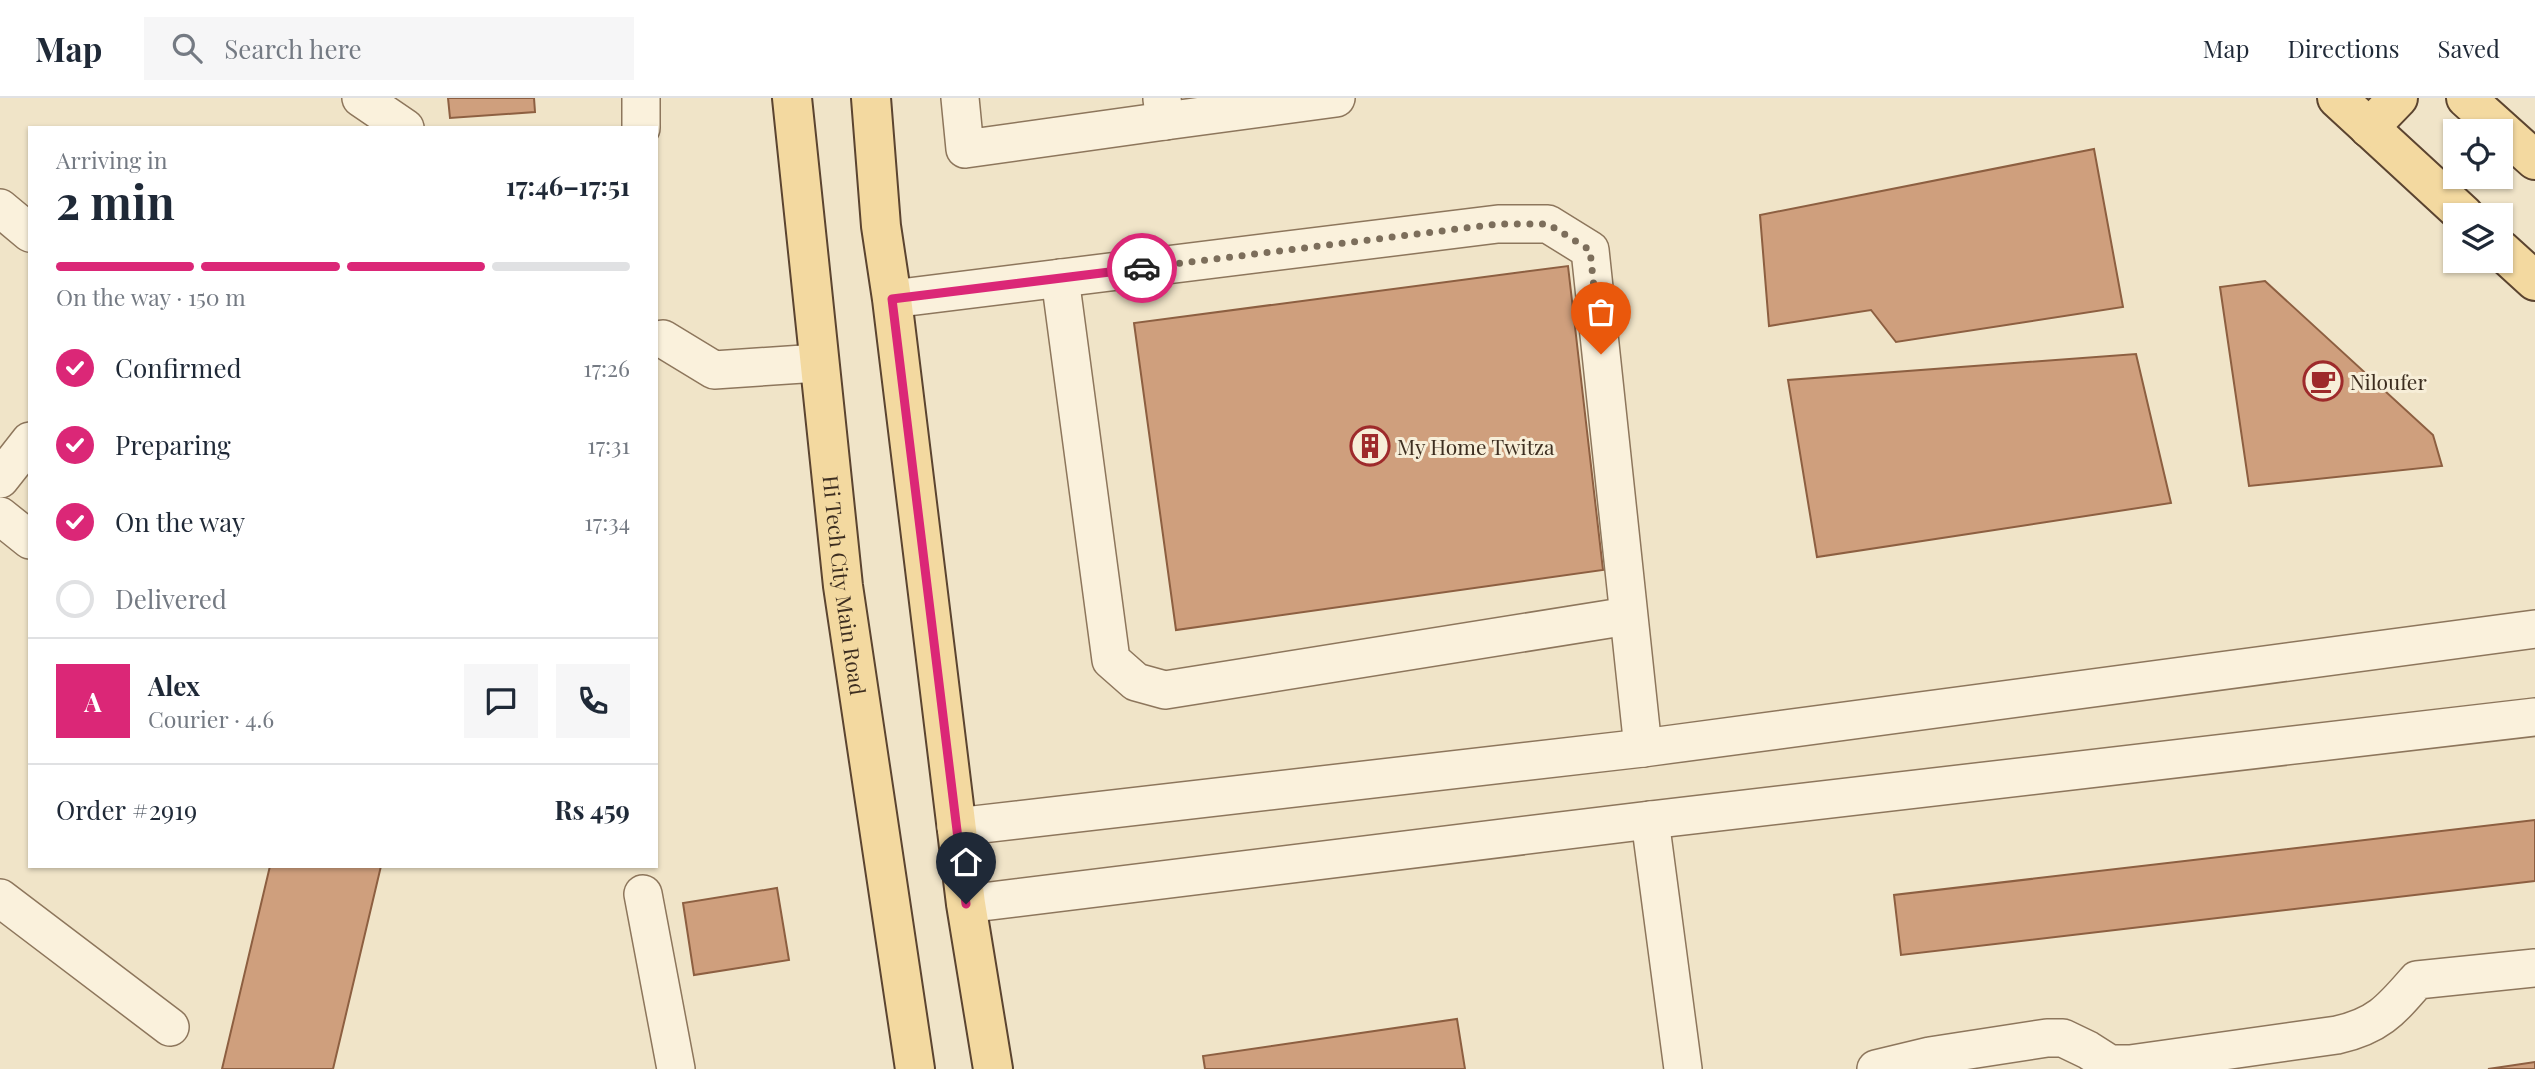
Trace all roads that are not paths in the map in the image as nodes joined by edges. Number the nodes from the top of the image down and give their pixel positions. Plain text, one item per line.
1 (361, 98) edge
2 (642, 98) edge
3 (792, 98) edge
4 (871, 98) edge
5 (960, 98) edge
6 (1336, 98) edge
7 (2337, 98) edge
8 (2398, 98) edge
9 (2466, 98) edge
10 (1163, 110) edge
11 (402, 126) edge
12 (641, 126) edge
13 (2369, 128) junction
14 (2535, 160) edge
15 (2450, 203) edge
16 (0, 208) edge
17 (28, 231) edge
18 (2513, 261) edge
19 (1060, 278) junction
20 (2535, 281) edge
21 (892, 299) junction
22 (663, 339) dead end
23 (818, 363) junction
24 (28, 444) edge
25 (0, 479) edge
26 (0, 516) edge
27 (28, 538) edge
28 (1628, 616) junction
29 (2535, 629) edge
30 (2535, 717) edge
31 (1643, 748) junction
32 (1650, 820) junction
33 (956, 827) junction
34 (643, 894) dead end
35 (0, 898) edge
36 (966, 904) junction
37 (2535, 968) edge
38 (170, 1027) dead end
39 (676, 1069) edge
40 (915, 1069) edge
41 (993, 1069) edge
42 (1683, 1069) edge
43 (1876, 1069) edge

1 - 11 street
2 - 12 street
3 - 23 main road, Hi Tech City Main Road
4 - 21 main road
5 - 10 street
6 - 10 street
7 - 13 main road
8 - 13 main road
9 - 14 main road
13 - 15 main road
16 - 17 street
18 - 20 main road
19 - 21 street
19 - 28 street
19 - 28 street
21 - 33 main road
22 - 23 street
23 - 40 main road, Hi Tech City Main Road
24 - 25 street
26 - 27 street
28 - 31 street
29 - 31 street
30 - 32 street
31 - 33 street
32 - 36 street
32 - 42 street
33 - 36 main road
34 - 39 street
35 - 38 street
36 - 41 main road
37 - 43 street

